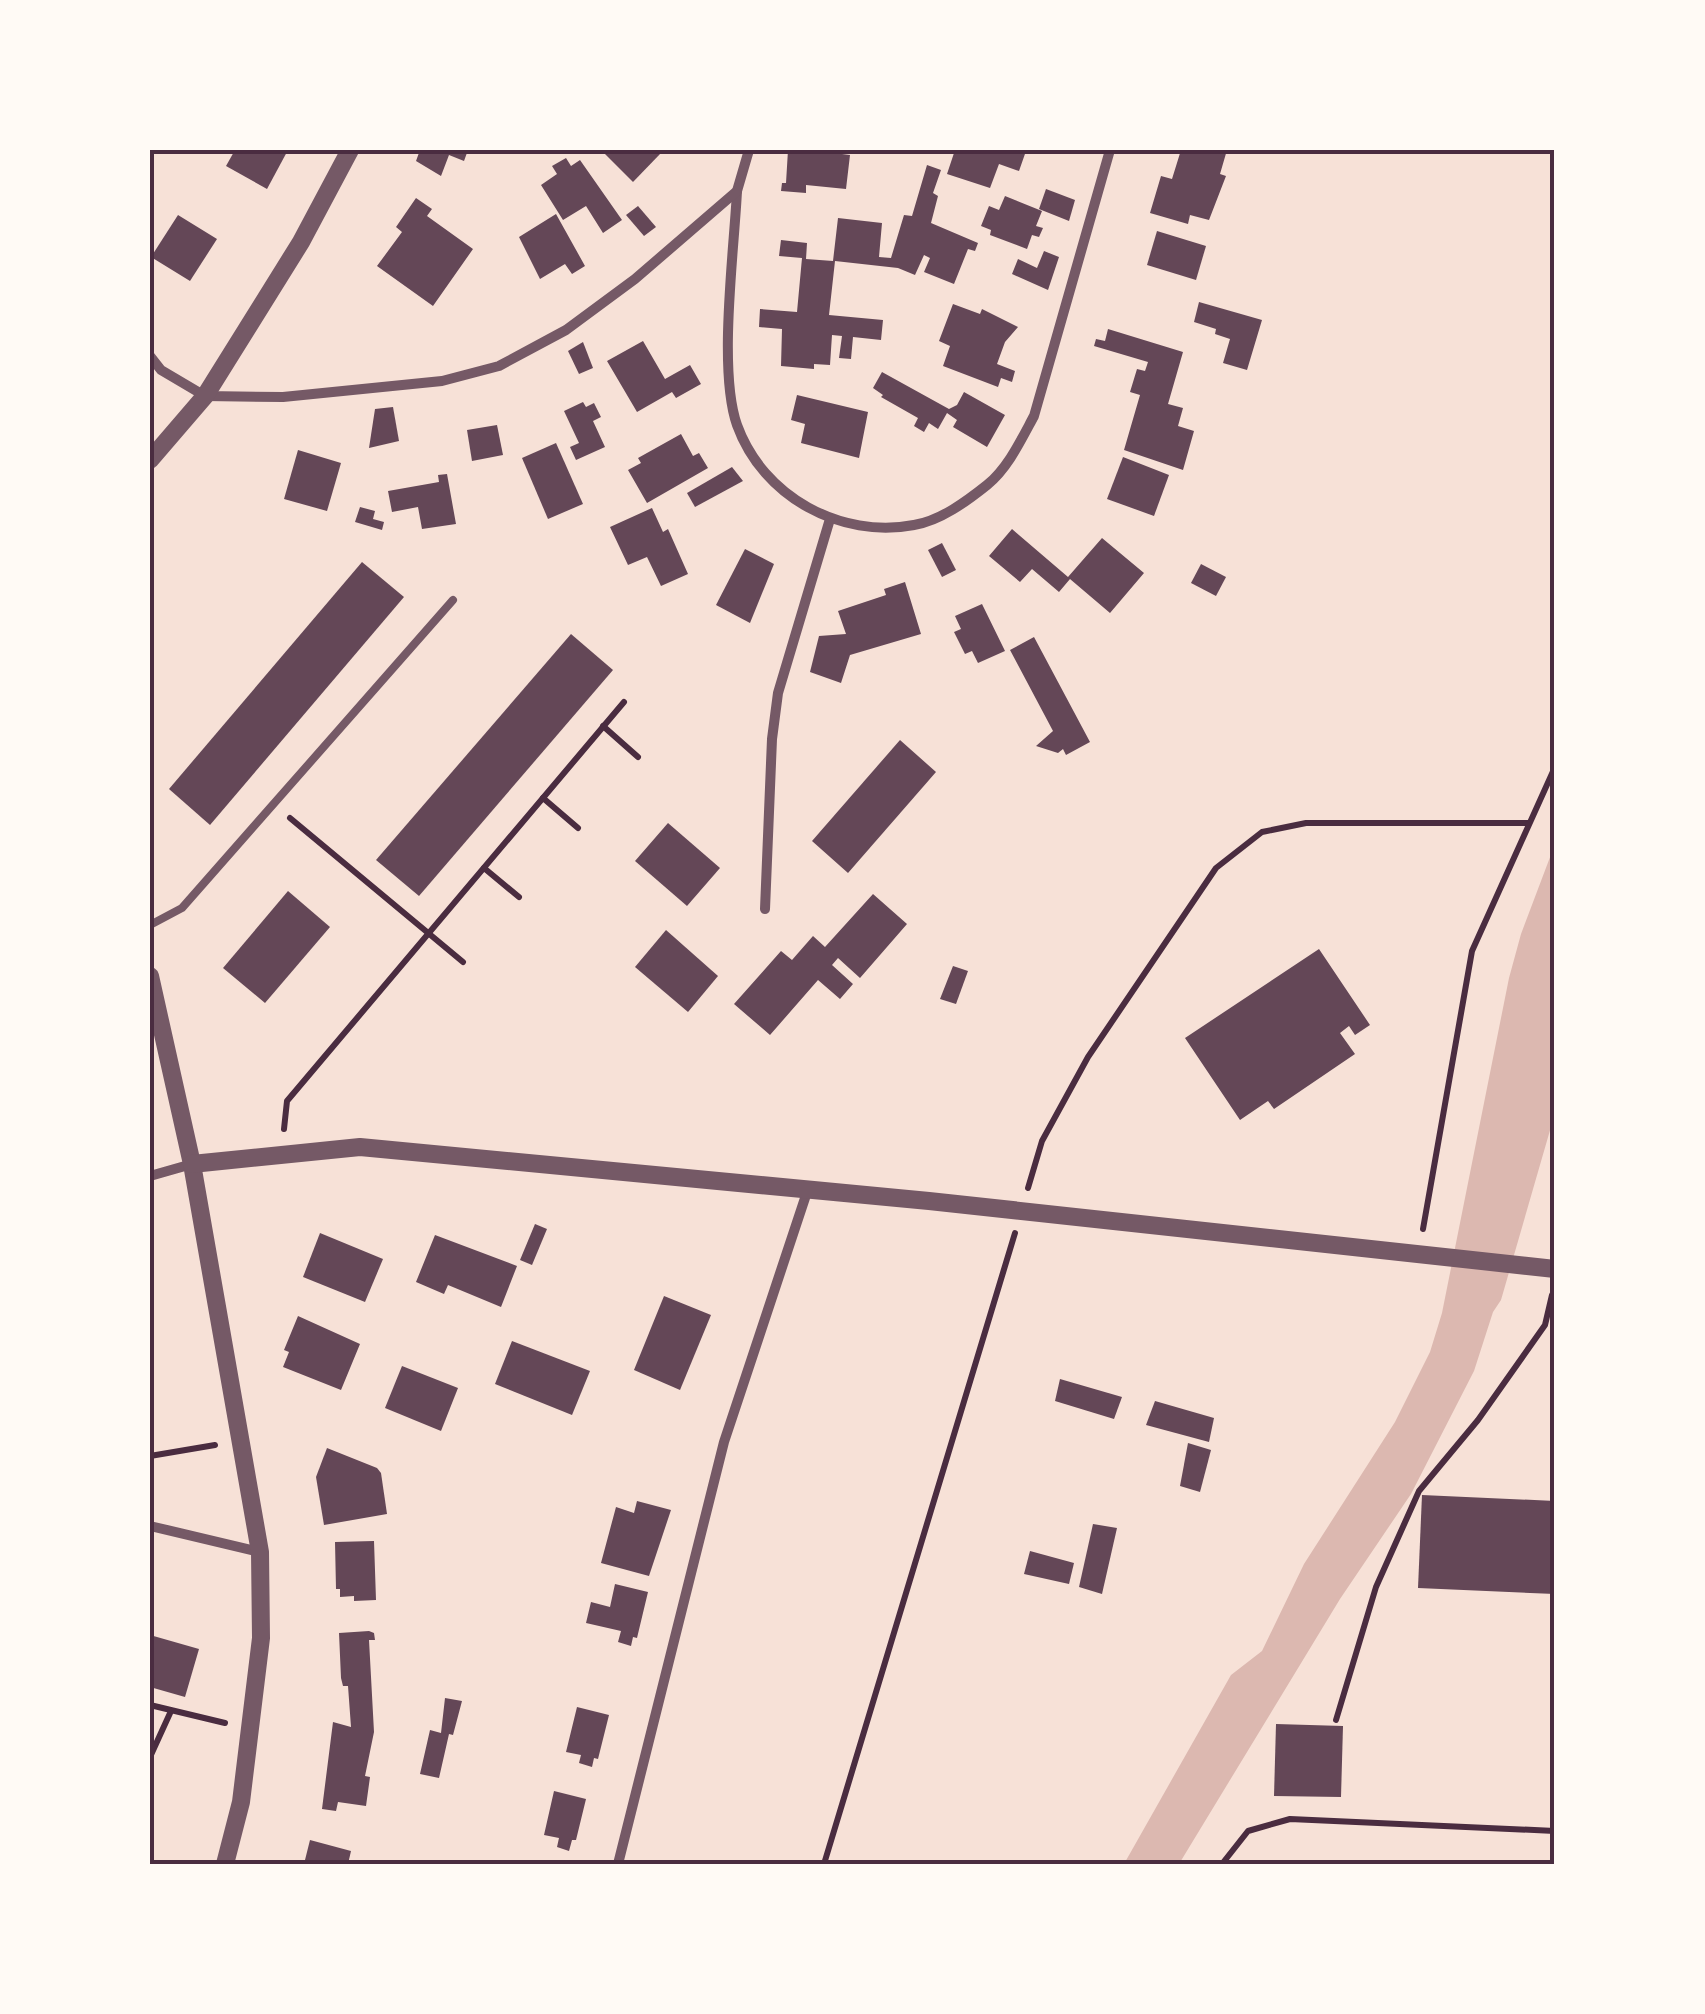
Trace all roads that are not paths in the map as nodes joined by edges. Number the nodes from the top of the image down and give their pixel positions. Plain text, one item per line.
1 (350, 150) edge
2 (749, 150) edge
3 (1110, 150) edge
4 (737, 191) junction
5 (150, 356) edge
6 (205, 396) junction
7 (150, 460) edge
8 (830, 519) junction
9 (453, 600) dead end
10 (765, 909) dead end
11 (150, 924) edge
12 (150, 976) edge
13 (192, 1164) junction
14 (150, 1176) edge
15 (806, 1192) junction
16 (1555, 1269) edge
17 (150, 1526) edge
18 (260, 1552) junction
19 (226, 1864) edge
20 (618, 1864) edge

1 - 6 street
2 - 4 street
3 - 8 street
4 - 6 street
4 - 8 street
5 - 6 street
6 - 7 street
8 - 10 street
9 - 11 lane
12 - 13 street
13 - 14 street
13 - 15 street
13 - 18 street
15 - 16 street
15 - 20 street
17 - 18 street
18 - 19 street

